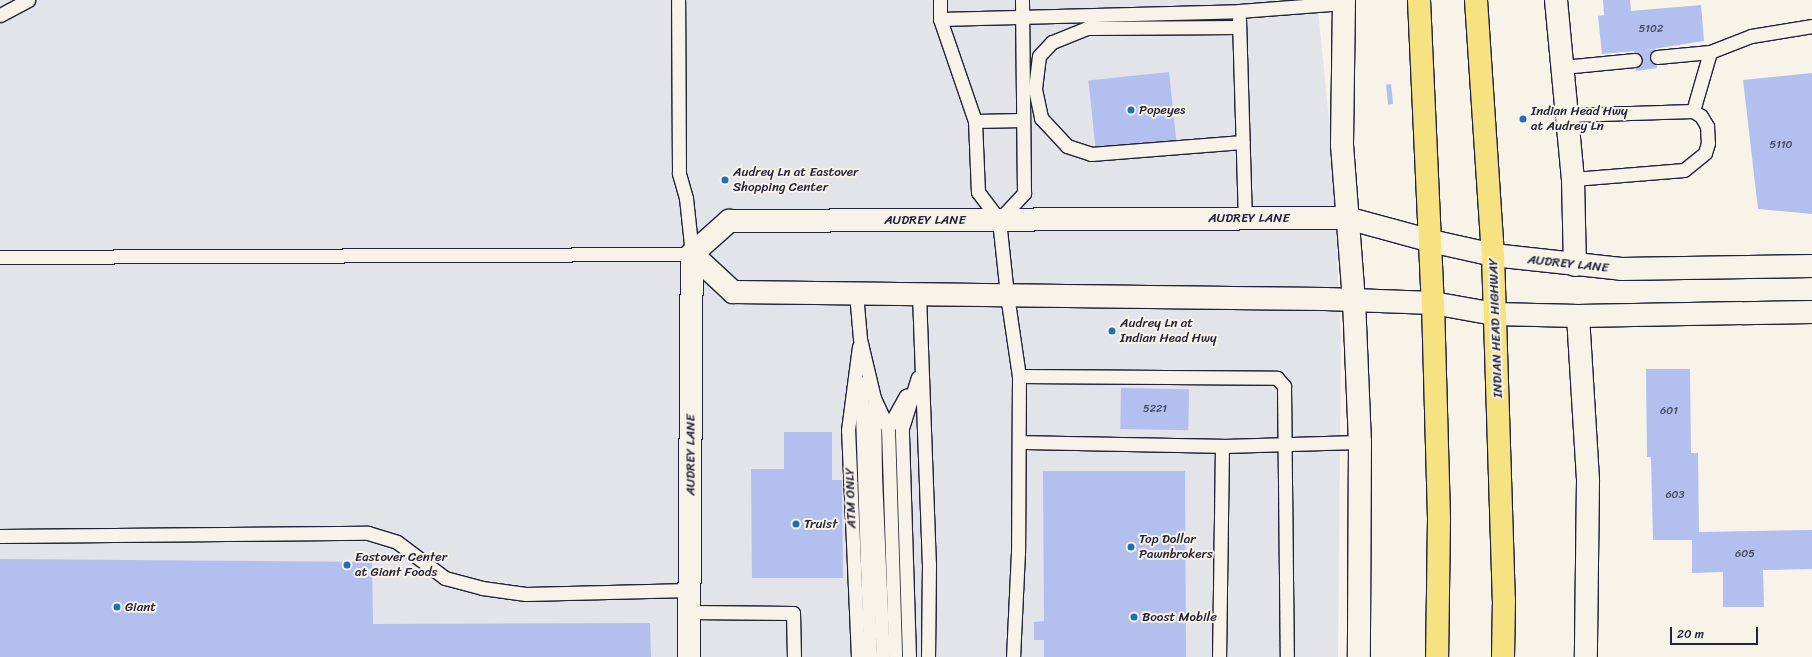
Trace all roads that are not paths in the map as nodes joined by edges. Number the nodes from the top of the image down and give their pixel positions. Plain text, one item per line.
1 (28, 0) edge
2 (678, 0) edge
3 (940, 0) edge
4 (1022, 0) edge
5 (1419, 0) edge
6 (1476, 0) edge
7 (1556, 0) edge
8 (1344, 2) edge
9 (1200, 6) edge
10 (1239, 11) junction
11 (0, 15) edge
12 (1022, 17) junction
13 (940, 19) junction
14 (1812, 26) edge
15 (1239, 27) junction
16 (1710, 52) junction
17 (1657, 57) dead end
18 (1635, 60) dead end
19 (1563, 67) junction
20 (1693, 111) junction
21 (1568, 115) junction
22 (1023, 120) junction
23 (975, 121) junction
24 (1243, 142) junction
25 (1574, 179) junction
26 (1245, 218) junction
27 (1346, 218) junction
28 (999, 220) junction
29 (1431, 242) junction
30 (692, 254) junction
31 (1493, 255) junction
32 (0, 257) edge
33 (1575, 265) junction
34 (1812, 266) edge
35 (856, 293) junction
36 (919, 294) junction
37 (1007, 296) junction
38 (1354, 300) junction
39 (1433, 303) junction
40 (1812, 312) edge
41 (1496, 314) junction
42 (1578, 316) junction
43 (860, 339) junction
44 (920, 370) junction
45 (1019, 376) junction
46 (874, 398) junction
47 (888, 428) junction
48 (1019, 442) junction
49 (1360, 442) junction
50 (1286, 444) junction
51 (1222, 446) junction
52 (0, 536) edge
53 (690, 590) junction
54 (690, 612) junction
55 (689, 657) edge
56 (794, 657) edge
57 (858, 657) edge
58 (870, 657) edge
59 (883, 657) edge
60 (895, 657) edge
61 (909, 657) edge
62 (928, 657) edge
63 (1013, 657) edge
64 (1219, 657) edge
65 (1287, 657) edge
66 (1359, 657) edge
67 (1437, 657) edge
68 (1503, 657) edge
69 (1586, 657) edge

1 - 11 lane
2 - 30 lane
3 - 13 lane
4 - 12 lane
5 - 29 main road
6 - 31 main road, INDIAN HEAD HIGHWAY
7 - 19 street
8 - 10 lane
8 - 27 street
9 - 10 lane
9 - 12 lane
10 - 15 lane
12 - 13 lane
12 - 22 lane
13 - 23 lane
14 - 16 lane
15 - 24 lane
15 - 24 lane
16 - 17 lane
16 - 20 lane
18 - 19 lane
19 - 21 street
20 - 21 lane
20 - 25 lane
21 - 25 street
22 - 23 lane
22 - 28 lane
23 - 28 lane
24 - 26 lane
25 - 33 street
26 - 27 street, AUDREY LANE
26 - 28 street, AUDREY LANE
27 - 29 street, AUDREY LANE
27 - 38 street
28 - 30 street, AUDREY LANE
28 - 37 lane
29 - 31 street, AUDREY LANE
29 - 39 main road
30 - 32 lane
30 - 35 street
30 - 53 street, AUDREY LANE
31 - 33 street, AUDREY LANE
31 - 41 main road, INDIAN HEAD HIGHWAY
33 - 34 street, AUDREY LANE
35 - 36 street
35 - 43 lane
36 - 37 street
36 - 44 lane
37 - 38 street
37 - 45 lane
38 - 39 street
38 - 49 street
39 - 41 street
39 - 67 main road
40 - 42 street
41 - 42 street
41 - 68 main road, INDIAN HEAD HIGHWAY
42 - 69 street
43 - 46 lane
43 - 57 lane, ATM ONLY
43 - 58 lane
44 - 47 lane
44 - 61 lane
44 - 62 lane
45 - 48 lane
45 - 50 lane
46 - 47 lane
46 - 59 lane
47 - 60 lane
48 - 51 lane
48 - 63 lane
49 - 50 lane
49 - 66 street
50 - 51 lane
50 - 65 lane
51 - 64 lane
52 - 53 lane
53 - 54 street, AUDREY LANE
54 - 55 street, AUDREY LANE
54 - 56 lane

